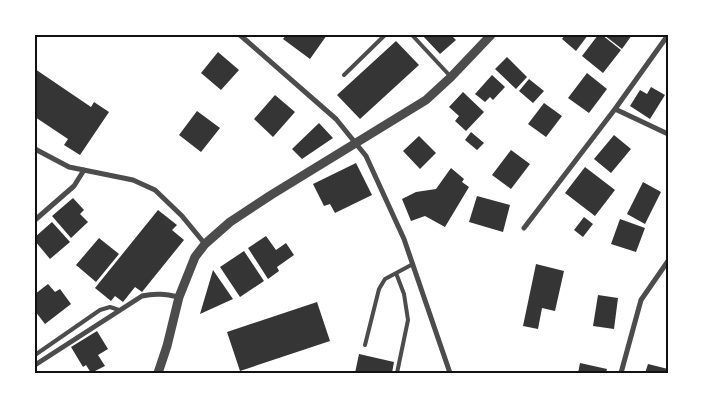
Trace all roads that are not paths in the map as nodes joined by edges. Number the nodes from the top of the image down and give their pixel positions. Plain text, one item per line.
1 (240, 35) edge
2 (385, 35) edge
3 (412, 35) edge
4 (491, 35) edge
5 (668, 35) edge
6 (344, 74) dead end
7 (451, 77) junction
8 (615, 109) junction
9 (668, 134) edge
10 (357, 143) junction
11 (35, 149) edge
12 (84, 170) junction
13 (35, 220) edge
14 (524, 228) dead end
15 (205, 244) junction
16 (668, 261) edge
17 (413, 264) junction
18 (396, 274) junction
19 (179, 297) junction
20 (119, 310) junction
21 (364, 345) dead end
22 (35, 355) edge
23 (35, 365) edge
24 (158, 373) edge
25 (397, 373) edge
26 (450, 373) edge
27 (621, 373) edge

1 - 10 street
2 - 6 lane
3 - 7 lane
4 - 7 street
5 - 8 street
7 - 10 street
8 - 9 street
8 - 14 street
10 - 15 street
10 - 17 street
11 - 12 street
12 - 13 street
12 - 15 street
15 - 19 street
16 - 27 street
17 - 18 lane
17 - 26 street
18 - 21 lane
18 - 25 lane
19 - 20 street
19 - 24 street
20 - 22 lane
20 - 23 street

